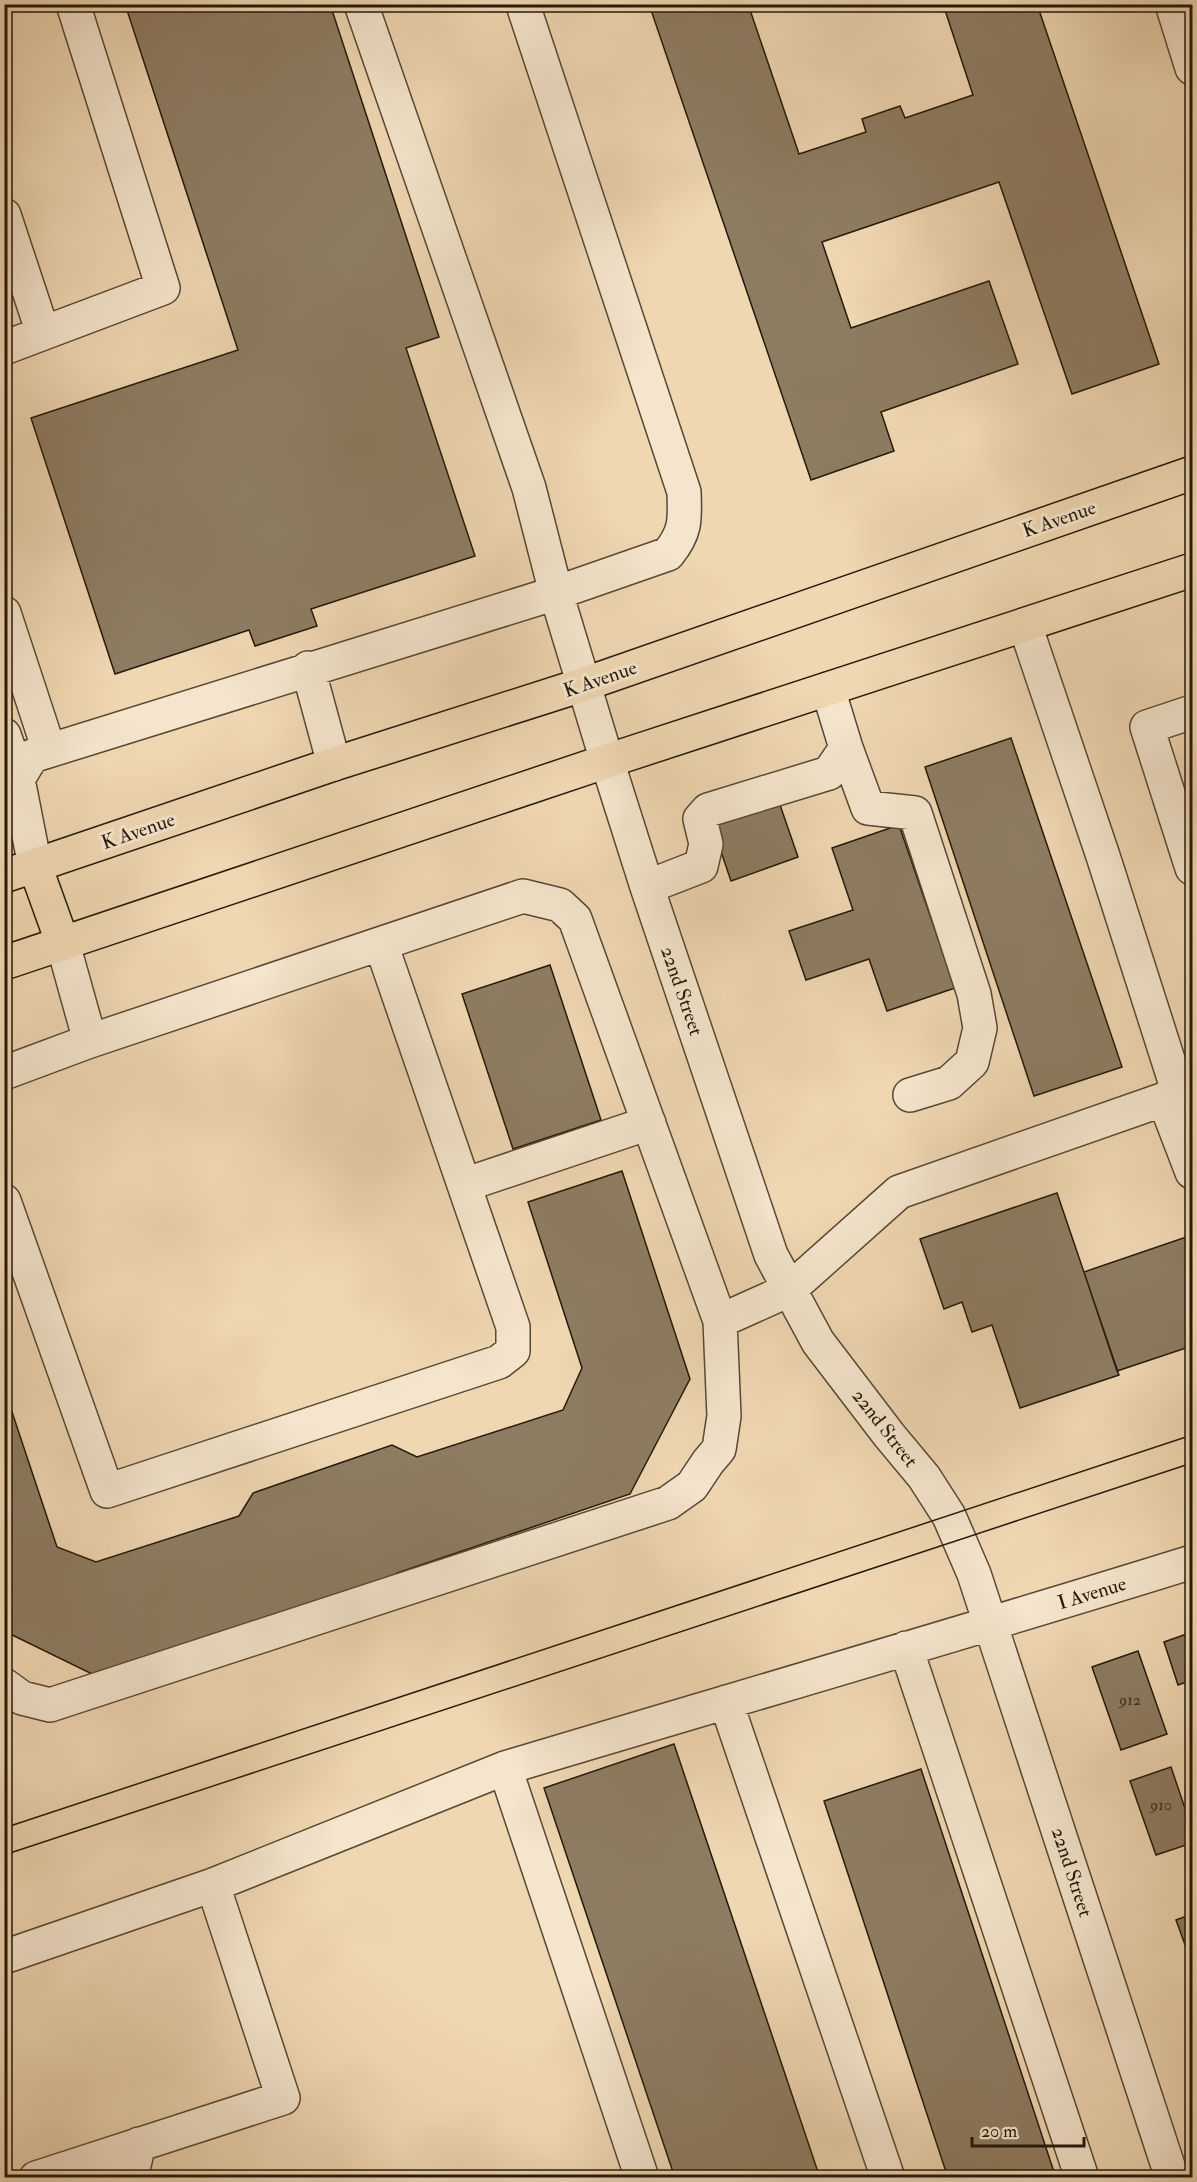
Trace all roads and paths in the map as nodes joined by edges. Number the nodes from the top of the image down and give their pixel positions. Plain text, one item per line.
1 (73, 4) edge
2 (361, 4) edge
3 (524, 4) edge
4 (1172, 4) edge
5 (1192, 68) edge
6 (4, 215) edge
7 (43, 333) junction
8 (4, 348) edge
9 (1192, 473) edge
10 (1192, 570) edge
11 (556, 592) junction
12 (4, 613) edge
13 (1025, 625) junction
14 (308, 668) junction
15 (585, 684) junction
16 (828, 689) junction
17 (1192, 712) edge
18 (4, 735) edge
19 (846, 748) junction
20 (49, 750) junction
21 (607, 761) junction
22 (334, 764) junction
23 (11, 781) edge
24 (35, 866) junction
25 (1192, 868) edge
26 (4, 876) edge
27 (647, 887) junction
28 (63, 944) junction
29 (381, 944) junction
30 (4, 963) edge
31 (90, 1041) junction
32 (4, 1073) edge
33 (910, 1095) dead end
34 (1164, 1100) junction
35 (649, 1123) junction
36 (1192, 1172) edge
37 (464, 1185) junction
38 (4, 1201) edge
39 (789, 1290) junction
40 (720, 1321) junction
41 (1192, 1562) edge
42 (991, 1625) junction
43 (906, 1648) junction
44 (4, 1684) edge
45 (726, 1702) junction
46 (505, 1768) junction
47 (213, 1885) junction
48 (4, 1957) edge
49 (139, 2144) junction
50 (36, 2178) edge
51 (131, 2178) edge
52 (642, 2178) edge
53 (888, 2178) edge
54 (1082, 2178) edge
55 (1172, 2178) edge

1 - 7 street
2 - 11 street, 22nd Street
3 - 11 street
4 - 5 street
6 - 7 street
7 - 8 street
9 - 15 main road, K Avenue
10 - 13 main road
11 - 14 street
11 - 15 street, 22nd Street
12 - 20 street
13 - 16 main road
13 - 34 street
14 - 20 street
14 - 22 street
15 - 21 street, 22nd Street
15 - 22 main road, K Avenue
16 - 19 street
16 - 21 main road
17 - 25 street
18 - 23 street
19 - 27 street
19 - 33 street
20 - 23 street
21 - 27 street, 22nd Street
21 - 28 main road
22 - 24 main road, K Avenue
23 - 24 street
24 - 26 main road, K Avenue
24 - 28 main road
27 - 39 street, 22nd Street
28 - 30 main road
28 - 31 street
29 - 31 street
29 - 35 street
29 - 37 street
31 - 32 street
34 - 36 street
34 - 39 street
35 - 37 street
35 - 40 street
37 - 38 street
39 - 40 street
39 - 42 street, 22nd Street
40 - 44 street
41 - 42 street, I Avenue
42 - 43 street, I Avenue
42 - 55 street, 22nd Street
43 - 45 street, I Avenue
43 - 54 street
45 - 46 street, I Avenue
45 - 53 street
46 - 47 street, I Avenue
46 - 52 street
47 - 48 street, I Avenue
47 - 49 street
49 - 50 street
49 - 51 street

